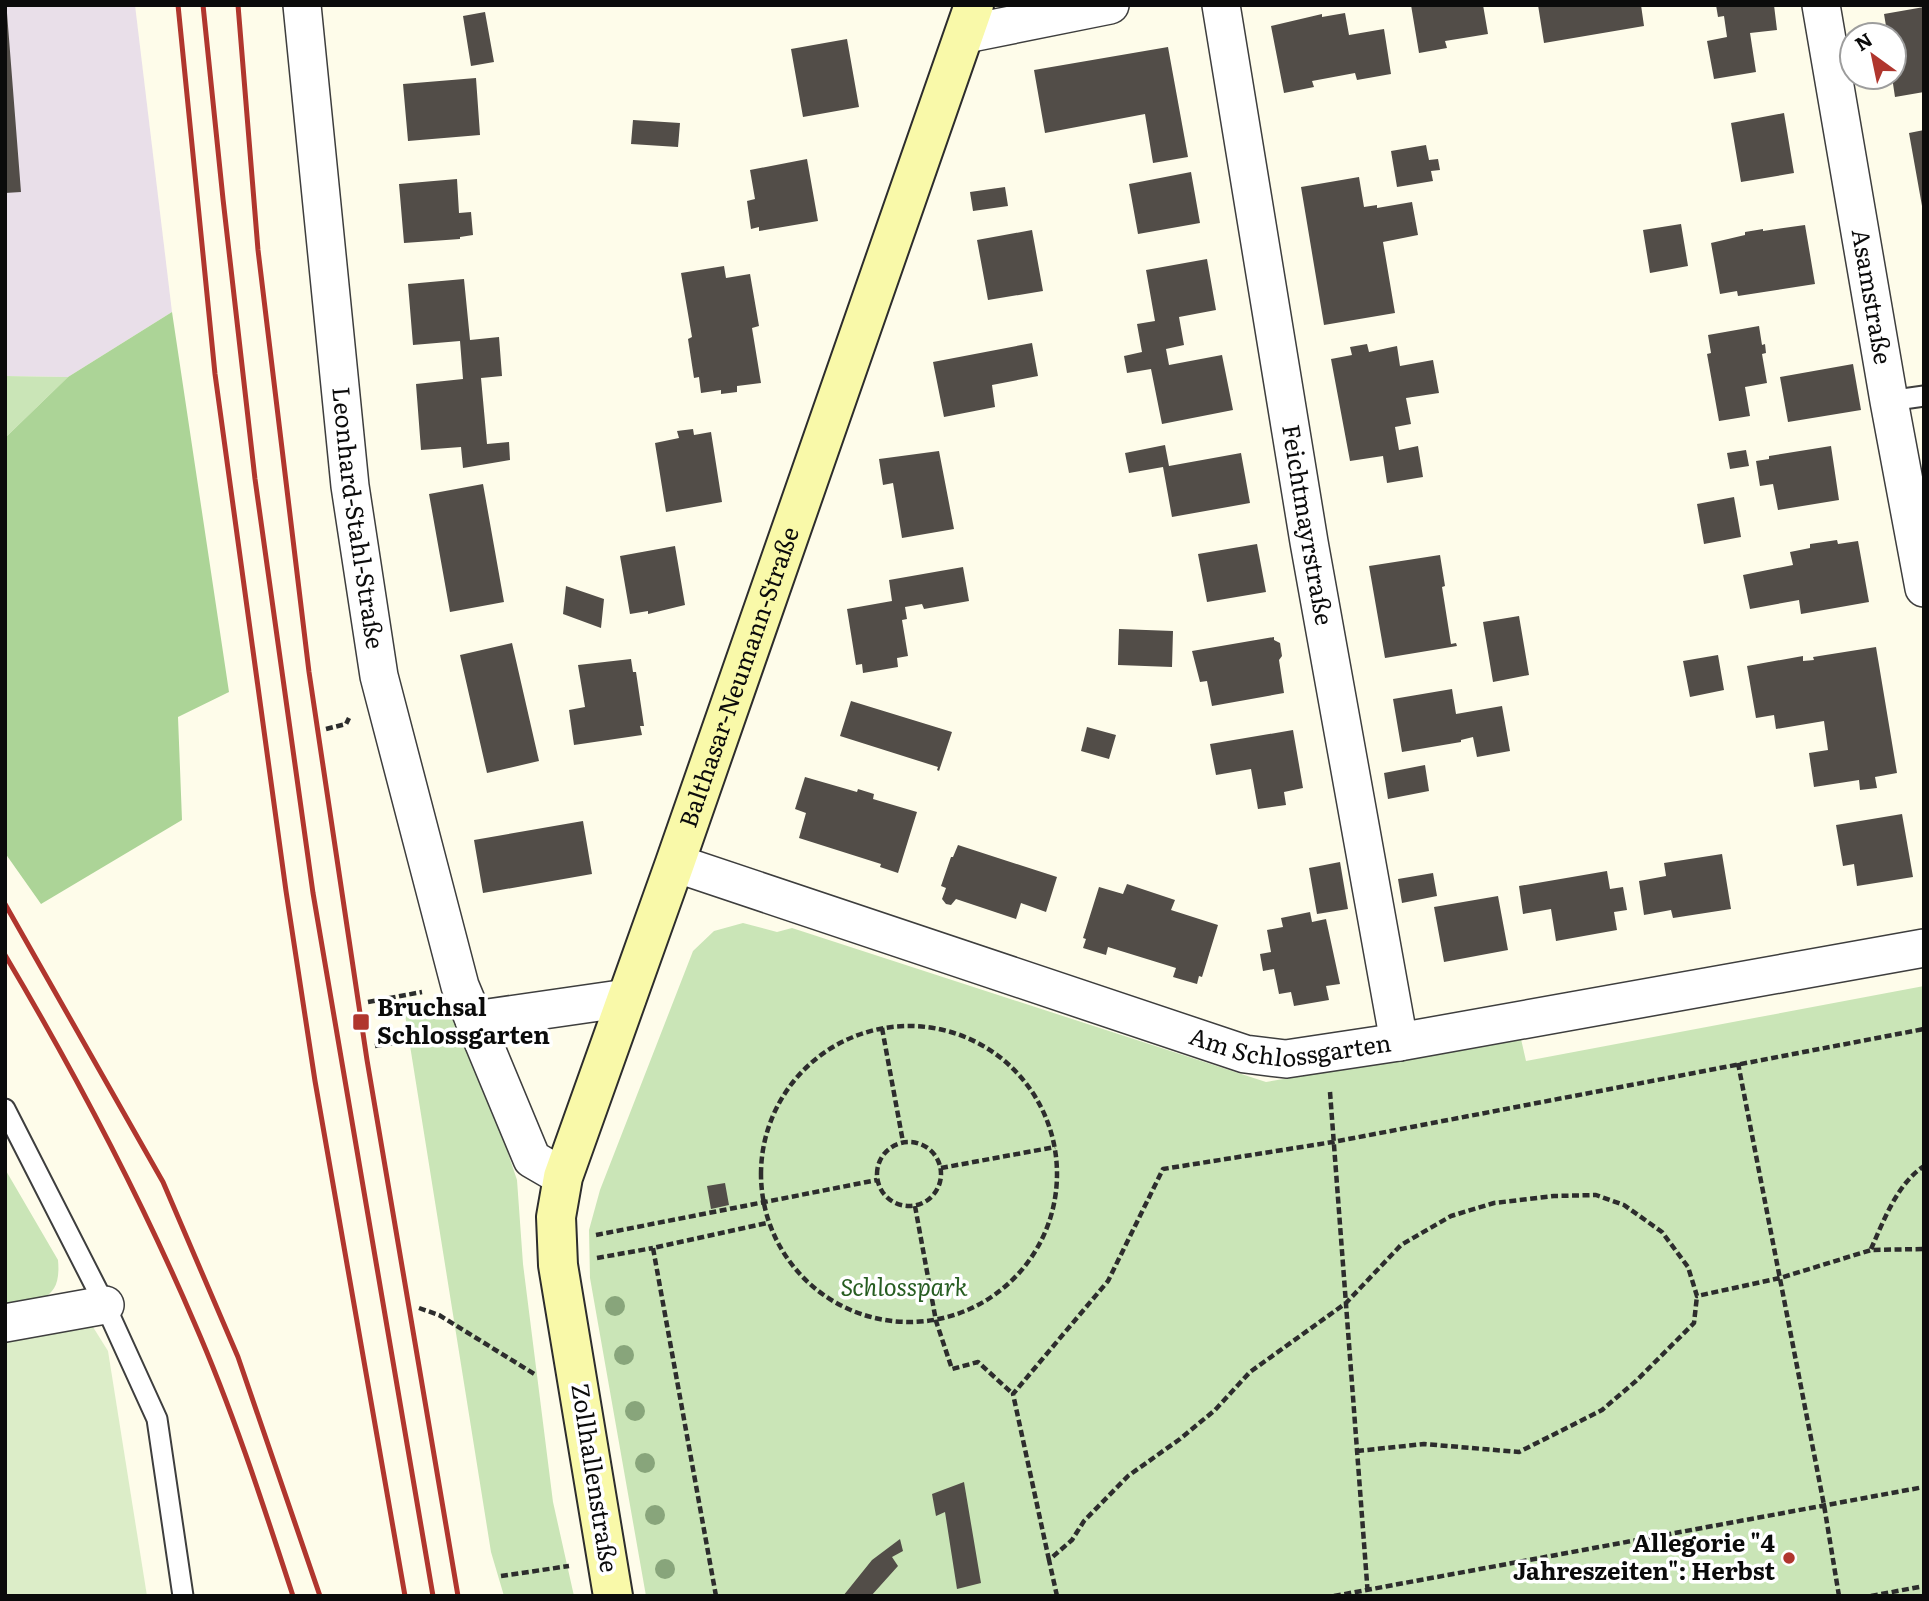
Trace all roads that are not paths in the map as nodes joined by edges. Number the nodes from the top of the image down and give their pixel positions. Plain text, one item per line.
1 (302, 5) edge
2 (1110, 5) edge
3 (1220, 5) edge
4 (1821, 5) edge
5 (970, 19) edge
6 (1906, 399) edge
7 (1924, 588) edge
8 (675, 863) junction
9 (1924, 948) edge
10 (627, 998) junction
11 (474, 1020) junction
12 (1399, 1042) junction
13 (5, 1109) edge
14 (563, 1177) junction
15 (105, 1305) junction
16 (5, 1324) edge
17 (575, 1359) joint
18 (183, 1596) edge
19 (613, 1596) edge

1 - 11 street, Leonhard-Stahl-Straße
2 - 5 street
3 - 12 street, Feichtmayrstraße
4 - 6 street, Asamstraße
5 - 8 street, Balthasar-Neumann-Straße
6 - 7 street, Asamstraße
8 - 10 street, Balthasar-Neumann-Straße
8 - 12 street, Am Schlossgarten
9 - 12 street, Am Schlossgarten
10 - 11 street
10 - 14 street, Balthasar-Neumann-Straße
11 - 14 street, Leonhard-Stahl-Straße
13 - 15 lane
14 - 17 street, Balthasar-Neumann-Straße
15 - 16 street
15 - 18 lane
17 - 19 street, Zollhallenstraße

